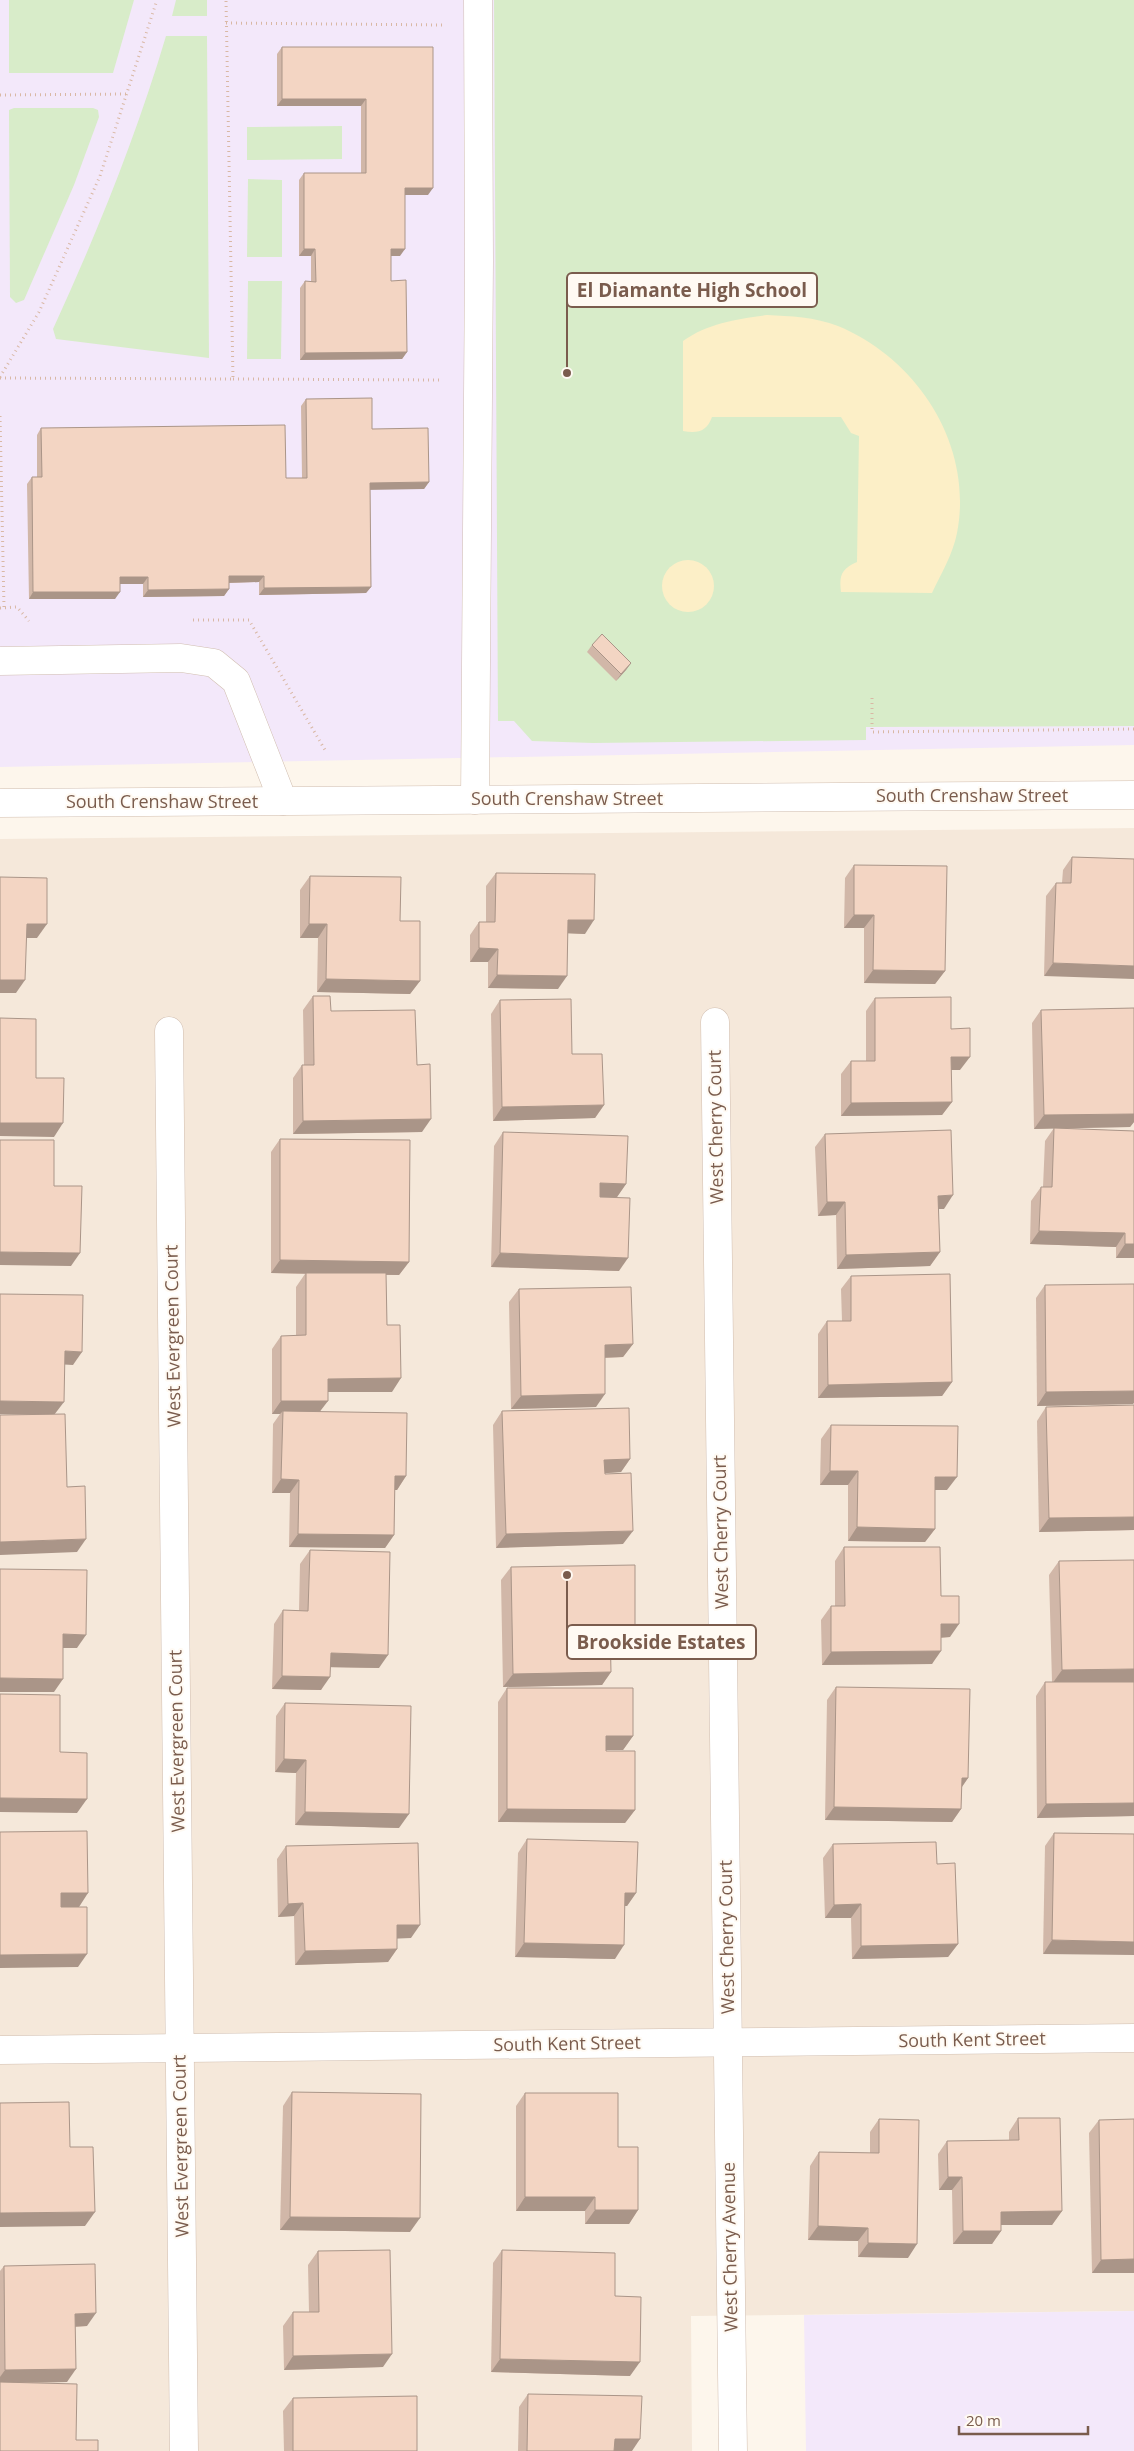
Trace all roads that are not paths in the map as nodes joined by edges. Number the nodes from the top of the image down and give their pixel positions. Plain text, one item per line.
1 (478, 12) edge
2 (0, 661) edge
3 (1134, 795) edge
4 (475, 800) junction
5 (282, 801) junction
6 (0, 803) edge
7 (715, 1022) dead end
8 (169, 1031) dead end
9 (1134, 2038) edge
10 (728, 2042) junction
11 (180, 2048) junction
12 (0, 2050) edge
13 (184, 2451) edge
14 (733, 2451) edge

1 - 4 street
2 - 5 street
3 - 4 street, South Crenshaw Street
4 - 5 street, South Crenshaw Street
5 - 6 street, South Crenshaw Street
7 - 10 street, West Cherry Court
8 - 11 street, West Evergreen Court
9 - 10 street, South Kent Street
10 - 11 street, South Kent Street
10 - 14 street, West Cherry Avenue
11 - 12 street, South Kent Street
11 - 13 street, West Evergreen Court

